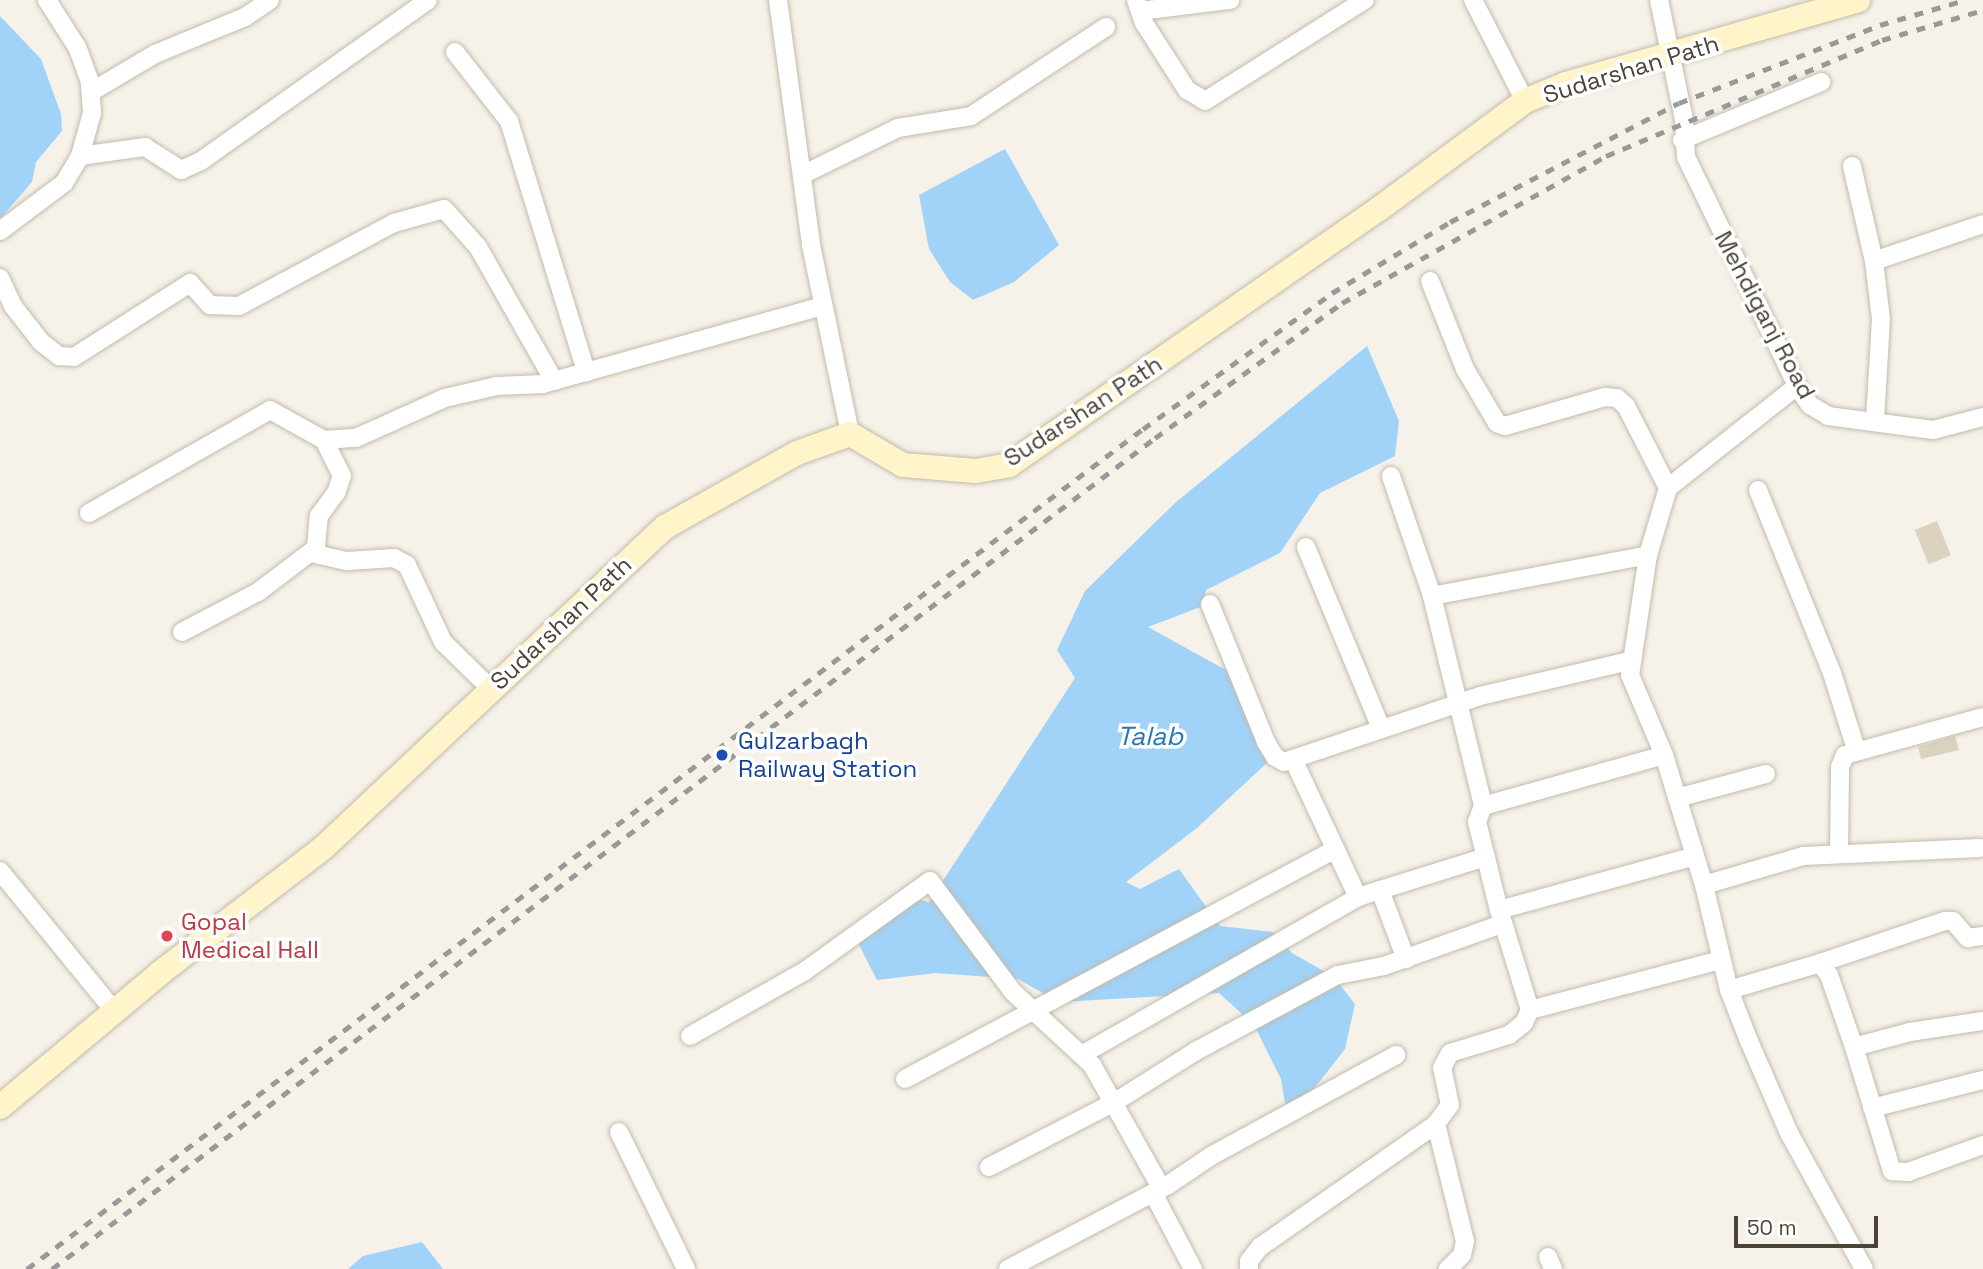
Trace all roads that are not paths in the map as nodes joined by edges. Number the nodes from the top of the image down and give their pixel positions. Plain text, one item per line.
1 (47, 0) edge
2 (270, 0) edge
3 (428, 0) edge
4 (778, 0) edge
5 (1230, 0) edge
6 (1365, 0) edge
7 (1474, 0) edge
8 (1659, 0) edge
9 (1858, 0) edge
10 (1138, 5) edge
11 (1106, 27) dead end
12 (455, 52) dead end
13 (1667, 58) junction
14 (1821, 82) dead end
15 (91, 92) junction
16 (1525, 101) junction
17 (1682, 140) junction
18 (80, 156) junction
19 (1852, 166) dead end
20 (802, 175) junction
21 (1983, 224) edge
22 (0, 230) edge
23 (1874, 261) junction
24 (0, 278) edge
25 (1430, 281) dead end
26 (823, 306) junction
27 (586, 372) junction
28 (554, 381) junction
29 (1797, 387) junction
30 (1983, 417) edge
31 (1875, 421) junction
32 (850, 434) junction
33 (324, 440) junction
34 (1391, 477) dead end
35 (1668, 488) junction
36 (1758, 490) dead end
37 (89, 513) dead end
38 (1306, 547) dead end
39 (311, 552) junction
40 (1648, 555) junction
41 (1432, 596) junction
42 (1210, 604) dead end
43 (182, 632) dead end
44 (1629, 661) junction
45 (491, 689) junction
46 (1456, 704) junction
47 (1983, 717) edge
48 (1380, 726) junction
49 (1856, 749) junction
50 (1664, 755) junction
51 (1293, 759) junction
52 (1766, 774) dead end
53 (1677, 798) junction
54 (1483, 806) junction
55 (1980, 848) dead end
56 (1335, 849) junction
57 (1839, 853) junction
58 (1695, 856) junction
59 (1486, 857) junction
60 (0, 871) edge
61 (1704, 885) junction
62 (1380, 890) junction
63 (1358, 897) junction
64 (1500, 917) junction
65 (1983, 936) edge
66 (1406, 959) junction
67 (1721, 960) junction
68 (1820, 963) junction
69 (1729, 990) junction
70 (1034, 1009) junction
71 (1530, 1010) junction
72 (114, 1011) junction
73 (1983, 1021) edge
74 (690, 1036) dead end
75 (1854, 1048) junction
76 (1083, 1054) junction
77 (1396, 1055) dead end
78 (905, 1079) dead end
79 (1983, 1080) edge
80 (1115, 1102) junction
81 (0, 1107) edge
82 (1872, 1108) junction
83 (1436, 1124) junction
84 (619, 1132) dead end
85 (1983, 1145) edge
86 (989, 1167) dead end
87 (1157, 1191) junction
88 (686, 1269) edge
89 (1008, 1269) edge
90 (1193, 1269) edge
91 (1249, 1269) edge
92 (1448, 1269) edge
93 (1864, 1269) edge

1 - 15 street
2 - 15 street
3 - 18 street
4 - 20 street
5 - 10 street
6 - 10 street
7 - 16 street
8 - 13 street, Mehdiganj Road
9 - 13 main road, Sudarshan Path
11 - 20 street
12 - 27 street
13 - 16 main road, Sudarshan Path
13 - 17 street, Mehdiganj Road
14 - 17 street
15 - 18 street
16 - 32 main road, Sudarshan Path
17 - 29 street, Mehdiganj Road
18 - 22 street
19 - 23 street
20 - 26 street
21 - 23 street
23 - 31 street
24 - 28 street
25 - 35 street
26 - 27 street
26 - 32 street
27 - 28 street
28 - 33 street
29 - 31 street, Mehdiganj Road
29 - 35 street
30 - 31 street, Mehdiganj Road
32 - 45 main road, Sudarshan Path
33 - 37 street
33 - 39 street
34 - 41 street
35 - 40 street
36 - 49 street
38 - 48 street
39 - 43 street
39 - 45 street
40 - 41 street
40 - 44 street
41 - 46 street
42 - 51 street
44 - 46 street
44 - 50 street
45 - 72 main road, Sudarshan Path
46 - 48 street
46 - 54 street
47 - 49 street
48 - 51 street
49 - 57 street
50 - 53 street
50 - 54 street
51 - 56 street
52 - 53 street
53 - 58 street
54 - 59 street
55 - 57 street
56 - 63 street
56 - 70 street
57 - 61 street
58 - 61 street
58 - 64 street
59 - 62 street
59 - 64 street
60 - 72 street
61 - 67 street
62 - 63 street
62 - 66 street
63 - 76 street
64 - 66 street
64 - 71 street
65 - 68 street
66 - 80 street
67 - 69 street
67 - 71 street
68 - 69 street
68 - 75 street
69 - 93 street
70 - 74 street
70 - 76 street
70 - 78 street
71 - 83 street
72 - 81 main road, Sudarshan Path
73 - 75 street
75 - 82 street
76 - 80 street
77 - 87 street
79 - 82 street
80 - 86 street
80 - 87 street
82 - 85 street
83 - 91 street
83 - 92 street
84 - 88 street
87 - 89 street
87 - 90 street

